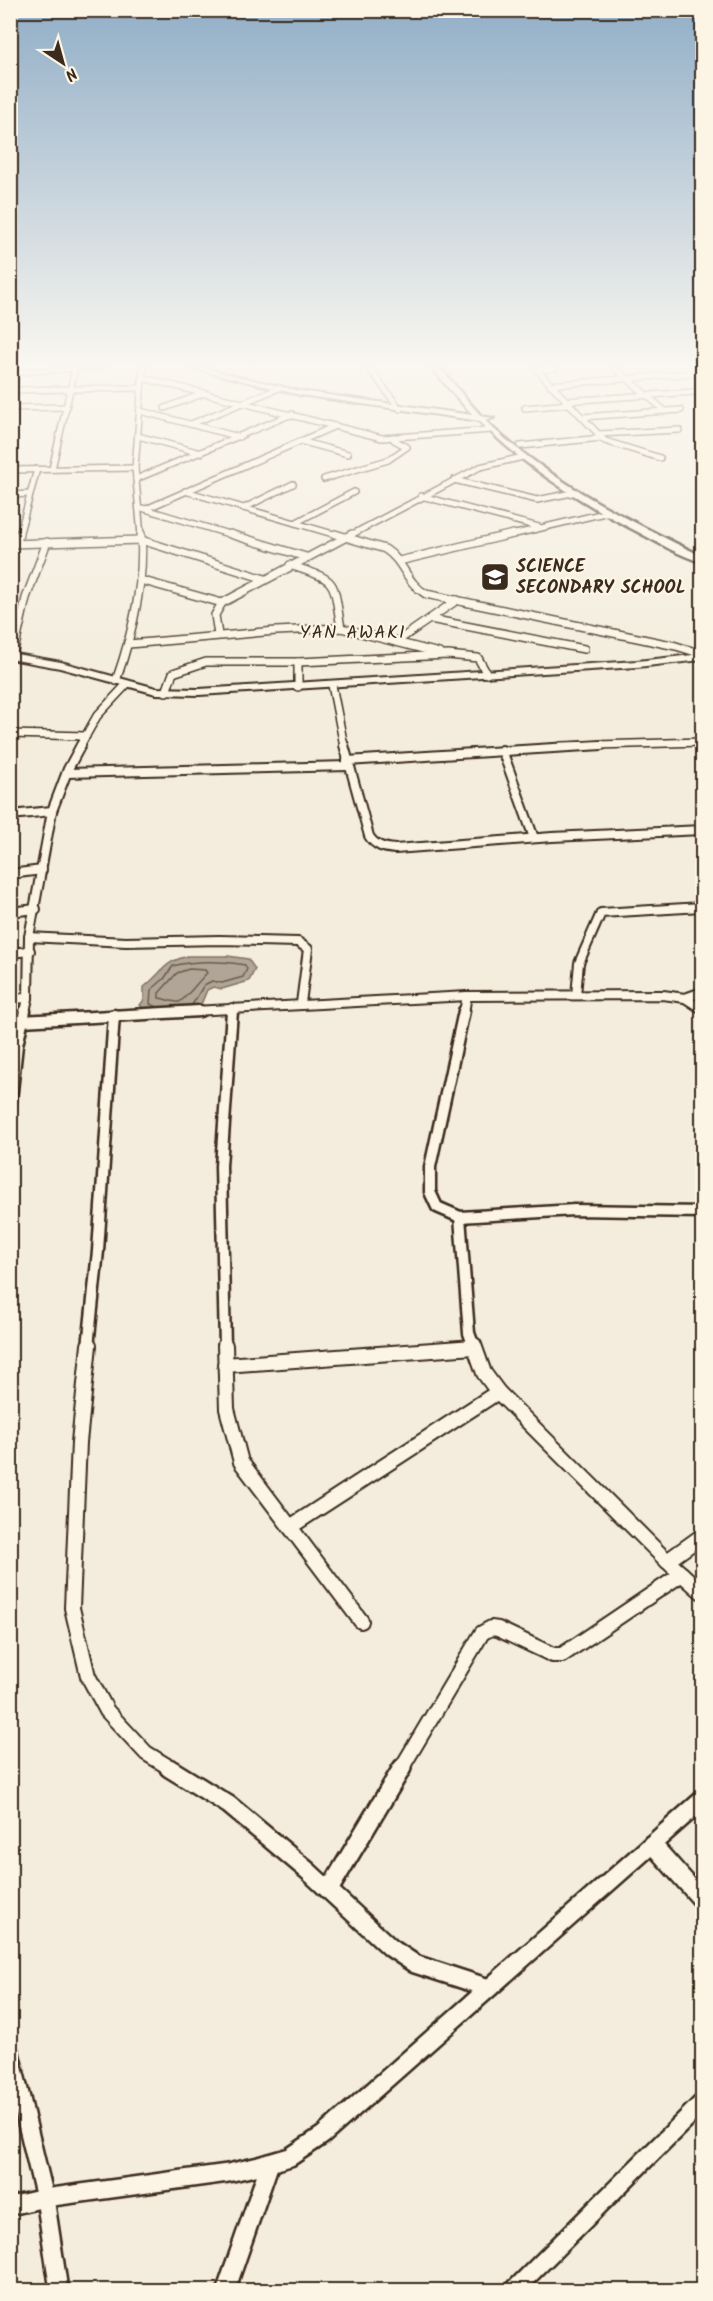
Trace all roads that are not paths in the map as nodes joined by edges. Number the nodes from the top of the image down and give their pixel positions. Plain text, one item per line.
1 (35, 475) edge
2 (136, 475) edge
3 (145, 475) edge
4 (221, 475) edge
5 (336, 475) edge
6 (464, 475) edge
7 (552, 475) edge
8 (566, 475) edge
9 (136, 479) junction
10 (324, 479) dead end
11 (454, 480) junction
12 (293, 484) dead end
13 (185, 491) junction
14 (354, 492) dead end
15 (577, 492) junction
16 (30, 494) junction
17 (10, 495) edge
18 (422, 496) junction
19 (138, 506) junction
20 (244, 508) junction
21 (146, 509) junction
22 (609, 512) junction
23 (295, 523) junction
24 (542, 528) junction
25 (344, 537) junction
26 (141, 540) junction
27 (47, 542) junction
28 (14, 543) edge
29 (702, 551) edge
30 (306, 557) junction
31 (702, 559) edge
32 (399, 561) junction
33 (290, 565) junction
34 (265, 579) junction
35 (140, 580) junction
36 (457, 600) junction
37 (222, 603) junction
38 (430, 619) junction
39 (341, 628) junction
40 (218, 635) junction
41 (396, 642) junction
42 (129, 644) junction
43 (584, 649) dead end
44 (448, 655) junction
45 (702, 655) edge
46 (12, 656) edge
47 (298, 662) junction
48 (487, 674) junction
49 (116, 681) junction
50 (126, 685) junction
51 (332, 685) junction
52 (298, 687) junction
53 (166, 692) junction
54 (10, 734) edge
55 (86, 736) junction
56 (702, 742) edge
57 (502, 750) junction
58 (348, 763) junction
59 (67, 773) junction
60 (52, 811) junction
61 (10, 815) edge
62 (702, 830) edge
63 (534, 838) junction
64 (42, 870) junction
65 (10, 874) edge
66 (702, 908) edge
67 (36, 909) junction
68 (10, 912) edge
69 (29, 937) junction
70 (30, 951) junction
71 (10, 953) edge
72 (702, 992) edge
73 (576, 995) junction
74 (467, 996) junction
75 (28, 998) junction
76 (685, 998) junction
77 (10, 999) edge
78 (301, 1003) junction
79 (232, 1008) junction
80 (702, 1010) edge
81 (114, 1015) junction
82 (22, 1021) junction
83 (14, 1046) edge
84 (11, 1104) edge
85 (702, 1212) edge
86 (460, 1217) junction
87 (474, 1347) junction
88 (225, 1365) junction
89 (498, 1392) junction
90 (290, 1527) junction
91 (702, 1536) edge
92 (668, 1561) junction
93 (682, 1575) junction
94 (702, 1592) edge
95 (361, 1621) dead end
96 (702, 1800) edge
97 (652, 1844) junction
98 (329, 1890) junction
99 (702, 1900) edge
100 (489, 1988) junction
101 (10, 2053) edge
102 (702, 2103) edge
103 (270, 2163) junction
104 (45, 2198) junction
105 (10, 2206) edge
106 (59, 2290) edge
107 (226, 2290) edge
108 (514, 2290) edge

1 - 16 street
2 - 9 street
3 - 9 street
4 - 13 street
5 - 10 street
6 - 11 street
7 - 15 highway
8 - 29 highway
9 - 19 street
11 - 15 street
11 - 18 street
12 - 20 street
13 - 20 street
13 - 21 street
14 - 23 street
15 - 22 highway
16 - 17 street
16 - 28 street
18 - 24 street
18 - 25 street
19 - 21 street
19 - 26 street
20 - 23 street
21 - 30 street
22 - 24 street
22 - 31 highway
23 - 25 street
24 - 32 street
25 - 30 street
25 - 32 street
26 - 27 street
26 - 34 street
26 - 35 street
27 - 28 street
27 - 46 street
30 - 33 street
32 - 36 street
33 - 34 street
33 - 39 street
34 - 37 street
35 - 37 street
35 - 42 street
36 - 38 street
36 - 45 street
37 - 40 street
38 - 41 street
38 - 43 street
39 - 40 street
39 - 41 street
40 - 42 street
41 - 44 street
42 - 49 street
44 - 47 street
44 - 48 street
45 - 48 street
46 - 49 street
47 - 52 street
47 - 53 street
48 - 51 street
49 - 50 street
50 - 53 street
50 - 55 street
51 - 52 street
51 - 58 street
52 - 53 street
54 - 55 street
55 - 59 street
56 - 57 street
57 - 58 street
57 - 63 street
58 - 59 street
58 - 63 street
59 - 60 street
60 - 61 street
60 - 64 street
62 - 63 street
64 - 65 street
64 - 67 street
66 - 73 street
67 - 68 street
67 - 69 street
69 - 70 street
69 - 78 street
70 - 71 street
70 - 75 street
72 - 76 street
73 - 74 street
73 - 76 street
74 - 78 street
74 - 86 street
75 - 77 street
75 - 82 street
76 - 80 street
78 - 79 street
79 - 81 street
79 - 88 street
81 - 82 street
81 - 98 street
82 - 83 street
83 - 84 street
85 - 86 street
86 - 87 street
87 - 88 street
87 - 89 street
88 - 90 street
89 - 90 street
89 - 92 street
90 - 95 street
91 - 92 street
92 - 93 street
93 - 94 street
93 - 98 street
96 - 97 street
97 - 99 street
97 - 100 street
98 - 100 street
100 - 103 street
101 - 104 street
102 - 108 street
103 - 104 street
103 - 107 street
104 - 105 street
104 - 106 street

